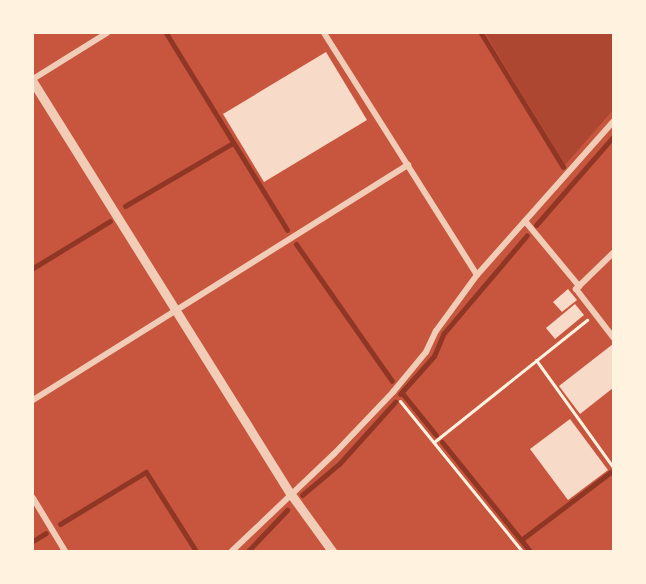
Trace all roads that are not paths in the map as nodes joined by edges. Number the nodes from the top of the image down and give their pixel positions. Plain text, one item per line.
1 (107, 33) edge
2 (324, 33) edge
3 (33, 80) edge
4 (613, 122) edge
5 (408, 165) junction
6 (525, 221) junction
7 (613, 253) edge
8 (477, 275) junction
9 (579, 286) junction
10 (176, 310) junction
11 (613, 337) edge
12 (33, 400) edge
13 (290, 493) junction
14 (33, 498) edge
15 (66, 551) edge
16 (232, 551) edge
17 (332, 551) edge

1 - 3 street
2 - 5 street
3 - 10 street
4 - 6 street
5 - 8 street
5 - 10 street
6 - 8 street
6 - 9 street
7 - 9 street
8 - 13 street
9 - 11 street
10 - 12 street
10 - 13 street
13 - 16 street
13 - 17 street
14 - 15 street

